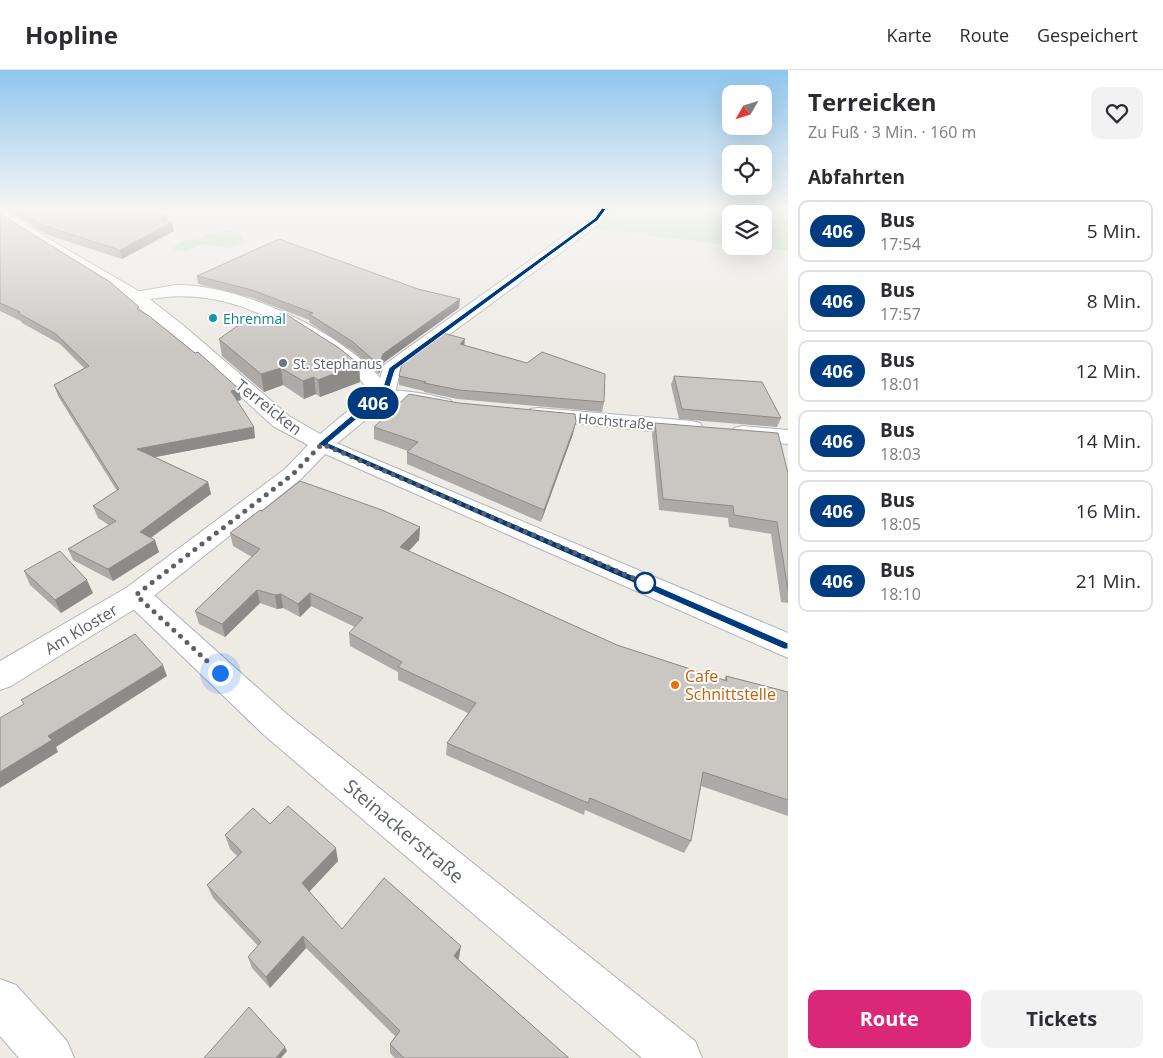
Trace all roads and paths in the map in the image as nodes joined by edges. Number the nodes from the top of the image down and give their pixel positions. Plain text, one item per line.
1 (67, 255) edge
2 (547, 255) edge
3 (136, 297) junction
4 (384, 398) junction
5 (467, 408) edge
6 (516, 412) edge
7 (788, 437) edge
8 (322, 444) junction
9 (136, 595) junction
10 (788, 646) edge
11 (0, 677) edge
12 (0, 1001) edge
13 (50, 1058) edge
14 (678, 1058) edge

1 - 3 street, Terreicken
2 - 4 street
3 - 4 street
3 - 8 street, Terreicken
4 - 5 street
4 - 8 street, Am Kloster
6 - 7 street, Hochstraße
8 - 9 street, Am Kloster
8 - 10 street, Terreicken
9 - 11 street, Am Kloster
9 - 14 street, Steinackerstraße
12 - 13 street

